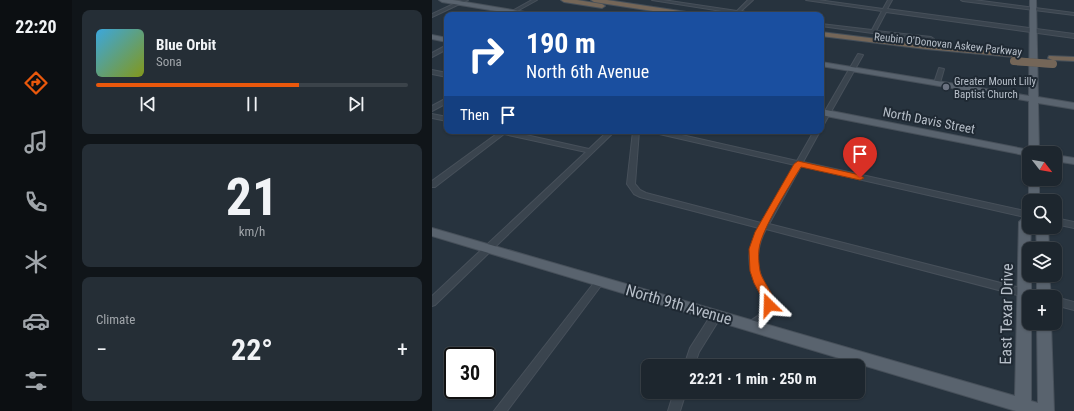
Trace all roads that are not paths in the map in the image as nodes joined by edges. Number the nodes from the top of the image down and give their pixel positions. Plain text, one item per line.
1 (442, 0) edge
2 (466, 0) edge
3 (536, 0) edge
4 (564, 0) edge
5 (594, 0) edge
6 (654, 0) edge
7 (752, 0) edge
8 (808, 0) edge
9 (890, 0) edge
10 (963, 0) edge
11 (1033, 0) edge
12 (460, 3) junction
13 (1033, 9) junction
14 (884, 10) junction
15 (501, 12) edge
16 (514, 12) edge
17 (639, 12) edge
18 (673, 12) edge
19 (738, 12) joint
20 (1074, 14) edge
21 (432, 16) edge
22 (824, 25) edge
23 (1034, 31) junction
24 (873, 32) junction
25 (824, 34) edge
26 (1074, 36) edge
27 (432, 37) edge
28 (444, 39) edge
29 (931, 39) dead end
30 (824, 40) edge
31 (444, 49) edge
32 (432, 55) edge
33 (860, 56) dead end
34 (1014, 58) junction
35 (1074, 59) edge
36 (1052, 61) junction
37 (824, 64) edge
38 (1074, 66) edge
39 (852, 69) junction
40 (941, 69) dead end
41 (432, 72) edge
42 (444, 74) edge
43 (937, 83) junction
44 (1034, 99) junction
45 (444, 102) edge
46 (1074, 106) edge
47 (432, 109) edge
48 (824, 113) edge
49 (432, 116) edge
50 (444, 118) edge
51 (498, 134) edge
52 (515, 134) edge
53 (609, 134) edge
54 (636, 134) edge
55 (668, 134) edge
56 (815, 134) edge
57 (1033, 146) edge
58 (590, 151) junction
59 (1022, 151) edge
60 (1062, 159) edge
61 (1074, 161) edge
62 (798, 164) junction
63 (432, 185) edge
64 (1022, 213) edge
65 (1062, 222) edge
66 (764, 225) junction
67 (1074, 225) edge
68 (432, 232) edge
69 (1025, 234) edge
70 (489, 248) junction
71 (600, 281) junction
72 (1024, 290) edge
73 (1022, 292) edge
74 (432, 302) edge
75 (1062, 303) edge
76 (1074, 306) edge
77 (717, 315) junction
78 (752, 325) junction
79 (1024, 330) edge
80 (1044, 330) edge
81 (692, 359) edge
82 (678, 399) edge
83 (1023, 408) edge
84 (500, 411) edge
85 (674, 411) edge
86 (1041, 411) edge
87 (1046, 411) edge

1 - 12 main road
2 - 12 street
3 - 16 street
4 - 17 highway
5 - 18 highway
6 - 19 street
7 - 19 street
8 - 14 street
9 - 14 street
10 - 13 street
11 - 13 main road
12 - 15 main road
12 - 21 street
13 - 20 street
13 - 23 main road
14 - 23 street
14 - 24 street
22 - 24 street
23 - 26 street
23 - 44 main road
24 - 29 street
25 - 34 highway, Reubin O'Donovan Askew Parkway
27 - 28 main road
30 - 34 highway, Reubin O'Donovan Askew Parkway
31 - 32 street
33 - 39 street
34 - 36 highway, Reubin O'Donovan Askew Parkway, bridge
35 - 36 highway, Reubin O'Donovan Askew Parkway
36 - 38 highway, Reubin O'Donovan Askew Parkway
37 - 39 main road
39 - 43 main road
39 - 48 street
40 - 43 street
41 - 42 street
43 - 44 main road
44 - 46 main road
44 - 57 main road
45 - 47 street
48 - 59 main road, North Davis Street
49 - 50 street
51 - 63 street
52 - 58 street
53 - 58 street
54 - 66 street
55 - 62 street
56 - 62 street
58 - 70 street
60 - 61 main road
62 - 64 street
62 - 66 street
65 - 67 street
66 - 73 street
66 - 78 street
68 - 70 main road, North 9th Avenue
69 - 72 main road, East Texar Drive
70 - 71 main road, North 9th Avenue
70 - 74 street
71 - 77 main road, North 9th Avenue
71 - 84 street
75 - 76 street
77 - 78 main road, North 9th Avenue
77 - 81 street
78 - 83 main road, North 9th Avenue
79 - 83 main road, East Texar Drive
80 - 87 main road
82 - 85 street
83 - 86 main road, North 9th Avenue

